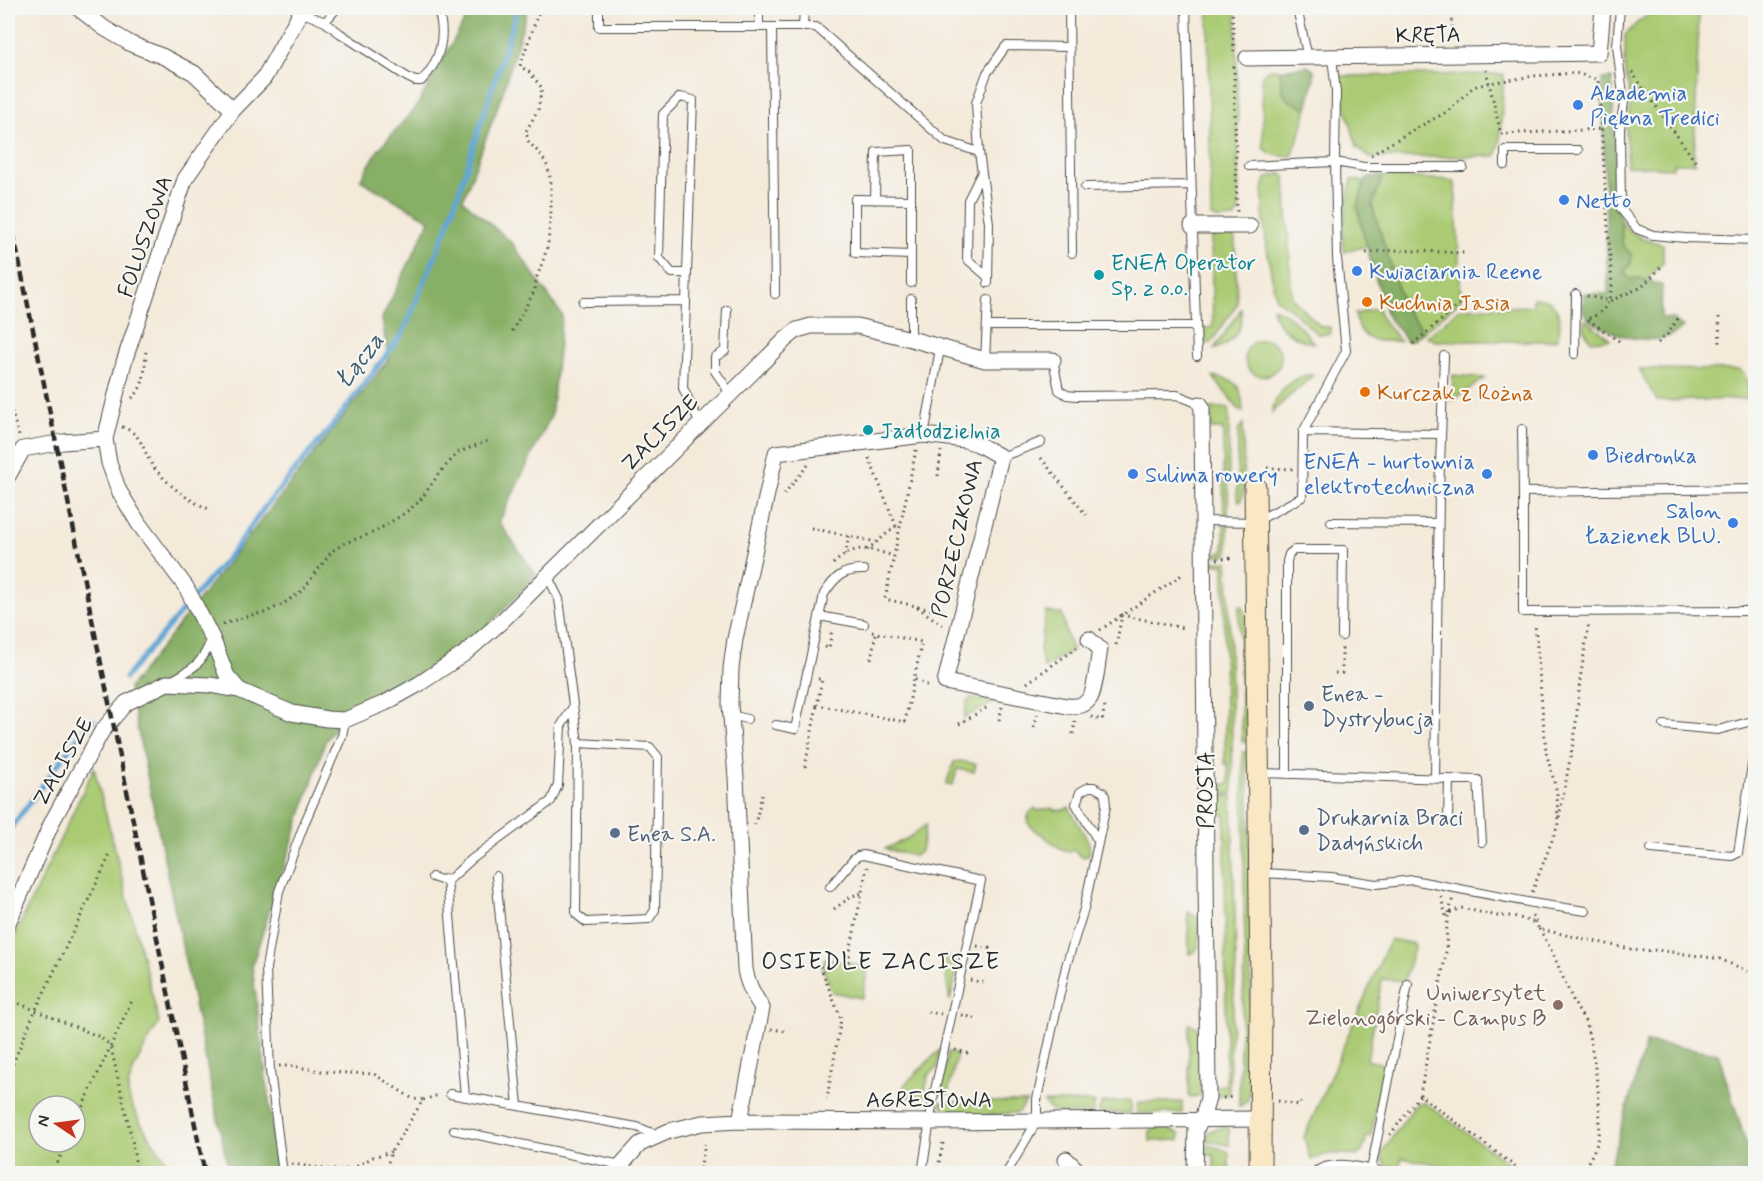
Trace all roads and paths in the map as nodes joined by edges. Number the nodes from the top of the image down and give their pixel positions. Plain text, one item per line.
1 (78, 8) edge
2 (337, 8) edge
3 (437, 8) edge
4 (540, 8) edge
5 (600, 8) edge
6 (759, 8) edge
7 (804, 8) edge
8 (1069, 8) edge
9 (1186, 8) edge
10 (1232, 8) edge
11 (1297, 8) edge
12 (1450, 8) edge
13 (1603, 8) edge
14 (1620, 8) edge
15 (302, 10) edge
16 (325, 22) junction
17 (759, 27) junction
18 (772, 27) junction
19 (803, 27) junction
20 (1069, 47) junction
21 (1618, 52) junction
22 (1456, 56) junction
23 (1483, 56) junction
24 (1332, 57) junction
25 (1247, 58) dead end
26 (1308, 58) junction
27 (233, 110) junction
28 (1602, 129) dead end
29 (1501, 134) junction
30 (1505, 150) junction
31 (1578, 150) dead end
32 (979, 152) junction
33 (1335, 162) junction
34 (1697, 164) dead end
35 (1505, 165) dead end
36 (1249, 166) dead end
37 (1463, 166) dead end
38 (982, 173) junction
39 (1191, 185) junction
40 (1085, 187) dead end
41 (875, 200) junction
42 (911, 201) junction
43 (1192, 226) junction
44 (1244, 226) joint
45 (1755, 240) edge
46 (1072, 253) dead end
47 (1366, 253) dead end
48 (1466, 253) dead end
49 (911, 255) junction
50 (1663, 265) dead end
51 (687, 273) junction
52 (911, 283) dead end
53 (776, 294) dead end
54 (1576, 294) joint
55 (1467, 298) dead end
56 (911, 299) dead end
57 (988, 300) dead end
58 (686, 301) junction
59 (583, 302) dead end
60 (727, 310) dead end
61 (1680, 315) dead end
62 (1719, 317) dead end
63 (1586, 319) dead end
64 (988, 326) junction
65 (1195, 327) junction
66 (512, 331) dead end
67 (911, 339) junction
68 (1622, 343) dead end
69 (1413, 344) dead end
70 (1658, 344) dead end
71 (1720, 344) dead end
72 (940, 349) junction
73 (1575, 354) dead end
74 (1197, 356) dead end
75 (1444, 356) dead end
76 (985, 360) junction
77 (1053, 360) joint
78 (730, 393) junction
79 (8, 400) edge
80 (1200, 404) joint
81 (700, 424) junction
82 (1522, 429) dead end
83 (107, 432) junction
84 (1303, 432) junction
85 (1441, 434) junction
86 (924, 435) junction
87 (490, 440) dead end
88 (1041, 442) dead end
89 (911, 446) dead end
90 (934, 448) dead end
91 (23, 449) junction
92 (866, 451) dead end
93 (1001, 457) junction
94 (1041, 458) dead end
95 (808, 465) dead end
96 (1267, 468) dead end
97 (1302, 469) junction
98 (8, 476) edge
99 (938, 476) dead end
100 (1255, 487) dead end
101 (1755, 489) edge
102 (1522, 492) junction
103 (782, 495) dead end
104 (212, 510) dead end
105 (1086, 515) dead end
106 (1203, 521) junction
107 (1255, 522) junction
108 (1331, 522) dead end
109 (1438, 523) junction
110 (898, 526) junction
111 (811, 528) dead end
112 (849, 536) junction
113 (876, 542) junction
114 (867, 550) dead end
115 (845, 555) dead end
116 (1223, 558) dead end
117 (1233, 558) dead end
118 (864, 570) dead end
119 (1183, 574) dead end
120 (546, 575) junction
121 (916, 606) junction
122 (1755, 611) edge
123 (1535, 612) junction
124 (1590, 612) junction
125 (1122, 615) junction
126 (819, 616) junction
127 (962, 616) junction
128 (864, 624) dead end
129 (1183, 628) dead end
130 (876, 633) dead end
131 (210, 635) junction
132 (957, 635) junction
133 (1342, 636) joint
134 (1089, 639) junction
135 (871, 659) dead end
136 (1335, 673) dead end
137 (822, 679) dead end
138 (914, 680) dead end
139 (167, 683) junction
140 (238, 690) junction
141 (1009, 695) junction
142 (817, 705) junction
143 (573, 707) junction
144 (731, 715) junction
145 (1077, 715) dead end
146 (747, 719) dead end
147 (345, 720) junction
148 (1755, 720) edge
149 (776, 724) dead end
150 (959, 724) dead end
151 (1664, 725) dead end
152 (1073, 734) dead end
153 (1755, 740) edge
154 (578, 743) junction
155 (805, 766) dead end
156 (1258, 773) junction
157 (1287, 774) junction
158 (1435, 779) junction
159 (1449, 780) junction
160 (1448, 820) dead end
161 (1558, 825) junction
162 (1098, 841) junction
163 (1482, 842) dead end
164 (1651, 849) dead end
165 (111, 852) dead end
166 (869, 856) junction
167 (1260, 872) junction
168 (496, 876) dead end
169 (432, 877) dead end
170 (447, 879) junction
171 (1438, 885) junction
172 (830, 887) dead end
173 (862, 893) junction
174 (1528, 902) junction
175 (834, 909) dead end
176 (1529, 911) dead end
177 (1586, 911) dead end
178 (1447, 921) junction
179 (8, 923) edge
180 (1536, 924) junction
181 (1539, 929) junction
182 (848, 962) dead end
183 (820, 966) dead end
184 (1755, 975) edge
185 (970, 980) dead end
186 (986, 983) dead end
187 (1408, 984) dead end
188 (133, 998) dead end
189 (8, 999) edge
190 (35, 1011) junction
191 (928, 1012) dead end
192 (945, 1015) dead end
193 (963, 1015) dead end
194 (978, 1018) dead end
195 (767, 1028) dead end
196 (786, 1032) dead end
197 (111, 1046) junction
198 (955, 1050) dead end
199 (971, 1053) dead end
200 (270, 1066) junction
201 (8, 1075) edge
202 (450, 1094) joint
203 (87, 1095) edge
204 (1420, 1095) junction
205 (465, 1097) junction
206 (423, 1100) junction
207 (827, 1100) dead end
208 (1278, 1101) dead end
209 (1300, 1102) dead end
210 (518, 1106) junction
211 (1260, 1119) junction
212 (1202, 1120) junction
213 (740, 1121) junction
214 (1037, 1121) junction
215 (930, 1122) junction
216 (454, 1130) dead end
217 (658, 1136) junction
218 (943, 1143) dead end
219 (705, 1144) dead end
220 (1375, 1149) junction
221 (391, 1152) junction
222 (61, 1154) edge
223 (1066, 1159) dead end
224 (282, 1164) junction
225 (618, 1169) edge
226 (1371, 1170) junction
227 (53, 1173) edge
228 (137, 1173) edge
229 (283, 1173) edge
230 (390, 1173) edge
231 (699, 1173) edge
232 (922, 1173) edge
233 (937, 1173) edge
234 (1006, 1173) edge
235 (1081, 1173) edge
236 (1195, 1173) edge
237 (1260, 1173) edge
238 (1312, 1173) edge
239 (1390, 1173) edge
240 (1525, 1173) edge
241 (1581, 1173) edge

1 - 27 street
2 - 16 lane
3 - 16 lane
4 - 66 path
5 - 17 lane
6 - 17 lane
7 - 19 lane
8 - 20 lane
9 - 39 lane
10 - 44 path
11 - 26 lane
12 - 22 path
13 - 23 street, KRĘTA
14 - 21 lane
15 - 16 lane
15 - 27 street, FOLUSZOWA
17 - 18 lane
18 - 19 lane
18 - 53 lane
19 - 32 lane
20 - 32 lane
20 - 46 lane
21 - 34 path
21 - 45 lane
22 - 23 street, KRĘTA
22 - 24 street, KRĘTA
23 - 29 path
24 - 26 street, KRĘTA
24 - 33 lane
25 - 26 street, KRĘTA
27 - 83 street, FOLUSZOWA
28 - 29 path
29 - 30 path
30 - 31 lane
30 - 35 lane
32 - 38 lane
33 - 36 lane
33 - 37 lane
33 - 84 lane
38 - 38 lane
39 - 40 lane
39 - 43 lane
41 - 42 lane
41 - 42 lane
41 - 49 lane
42 - 49 lane
43 - 44 street
43 - 65 lane
47 - 48 path
49 - 52 lane
50 - 54 path
51 - 51 lane
51 - 58 lane
54 - 73 lane
55 - 69 path
56 - 67 lane
57 - 64 lane
58 - 59 lane
58 - 81 lane
60 - 78 lane
61 - 70 path
62 - 71 path
63 - 68 path
64 - 65 lane
64 - 76 lane
65 - 74 lane
67 - 72 street, ZACISZE
67 - 78 street, ZACISZE
72 - 76 street, ZACISZE
72 - 86 lane
75 - 85 lane
76 - 77 street, ZACISZE
77 - 80 lane
78 - 81 street, ZACISZE
79 - 91 path
80 - 106 street, PROSTA
81 - 120 street, ZACISZE
82 - 102 lane
83 - 91 street
83 - 104 path
83 - 131 street, FOLUSZOWA
84 - 85 lane
84 - 97 lane
85 - 109 lane
86 - 93 street, PORZECZKOWA
86 - 144 street, PORZECZKOWA
87 - 131 path
88 - 93 lane
89 - 110 path
90 - 99 path
91 - 98 street
92 - 110 path
93 - 127 street, PORZECZKOWA
94 - 105 path
95 - 103 path
96 - 97 path
97 - 107 lane
100 - 107 street
101 - 102 lane
102 - 123 lane
106 - 107 lane
106 - 212 street, PROSTA
107 - 156 street
108 - 109 lane
109 - 158 lane
110 - 113 path
110 - 121 path
111 - 112 path
112 - 113 path
112 - 115 path
113 - 114 path
116 - 117 path
118 - 126 lane
119 - 125 path
120 - 143 lane
120 - 147 street, ZACISZE
121 - 127 path
121 - 132 path
122 - 124 lane
123 - 124 lane
123 - 161 path
124 - 161 path
125 - 129 path
125 - 134 path
126 - 128 lane
126 - 149 lane
127 - 132 street, PORZECZKOWA
130 - 135 path
131 - 139 lane
131 - 140 street, FOLUSZOWA
132 - 141 street, PORZECZKOWA
133 - 136 path
133 - 157 lane
134 - 141 path
134 - 141 street, PORZECZKOWA
137 - 142 path
138 - 142 path
139 - 140 street, ZACISZE
139 - 179 street, ZACISZE
140 - 147 street, ZACISZE
141 - 150 path
142 - 155 path
143 - 154 lane
143 - 170 lane
144 - 146 lane
144 - 213 street, PORZECZKOWA
145 - 152 path
147 - 200 lane
148 - 151 lane
153 - 164 lane
154 - 154 lane
156 - 157 lane
156 - 167 street
157 - 158 lane
158 - 159 lane
159 - 160 lane
159 - 163 lane
161 - 174 path
162 - 162 lane
162 - 214 lane
165 - 190 path
166 - 172 lane
166 - 173 path
166 - 215 lane
167 - 171 lane
167 - 211 street
168 - 210 lane
169 - 170 lane
170 - 205 lane
171 - 174 lane
171 - 178 path
173 - 175 path
173 - 182 path
174 - 177 lane
176 - 180 path
178 - 180 path
178 - 204 path
180 - 181 path
181 - 184 path
181 - 241 path
183 - 207 path
185 - 186 path
187 - 220 lane
188 - 197 path
189 - 190 path
190 - 197 path
190 - 201 path
191 - 192 path
193 - 194 path
195 - 196 path
197 - 203 path
197 - 228 path
198 - 199 path
200 - 206 path
200 - 224 lane
202 - 205 lane
202 - 206 path
204 - 220 path
204 - 240 path
205 - 210 lane
206 - 221 path
208 - 209 path
210 - 217 lane
211 - 212 street, AGRESTOWA
211 - 237 street
212 - 214 street, AGRESTOWA
212 - 236 street, PROSTA
213 - 215 street, AGRESTOWA
213 - 217 street, AGRESTOWA
214 - 215 street, AGRESTOWA
214 - 234 lane
215 - 232 lane
216 - 225 lane
217 - 225 street, AGRESTOWA
218 - 233 path
219 - 231 path
220 - 226 lane
221 - 224 path
221 - 230 path
222 - 227 path
223 - 235 street
224 - 229 lane
226 - 238 lane
226 - 239 lane

